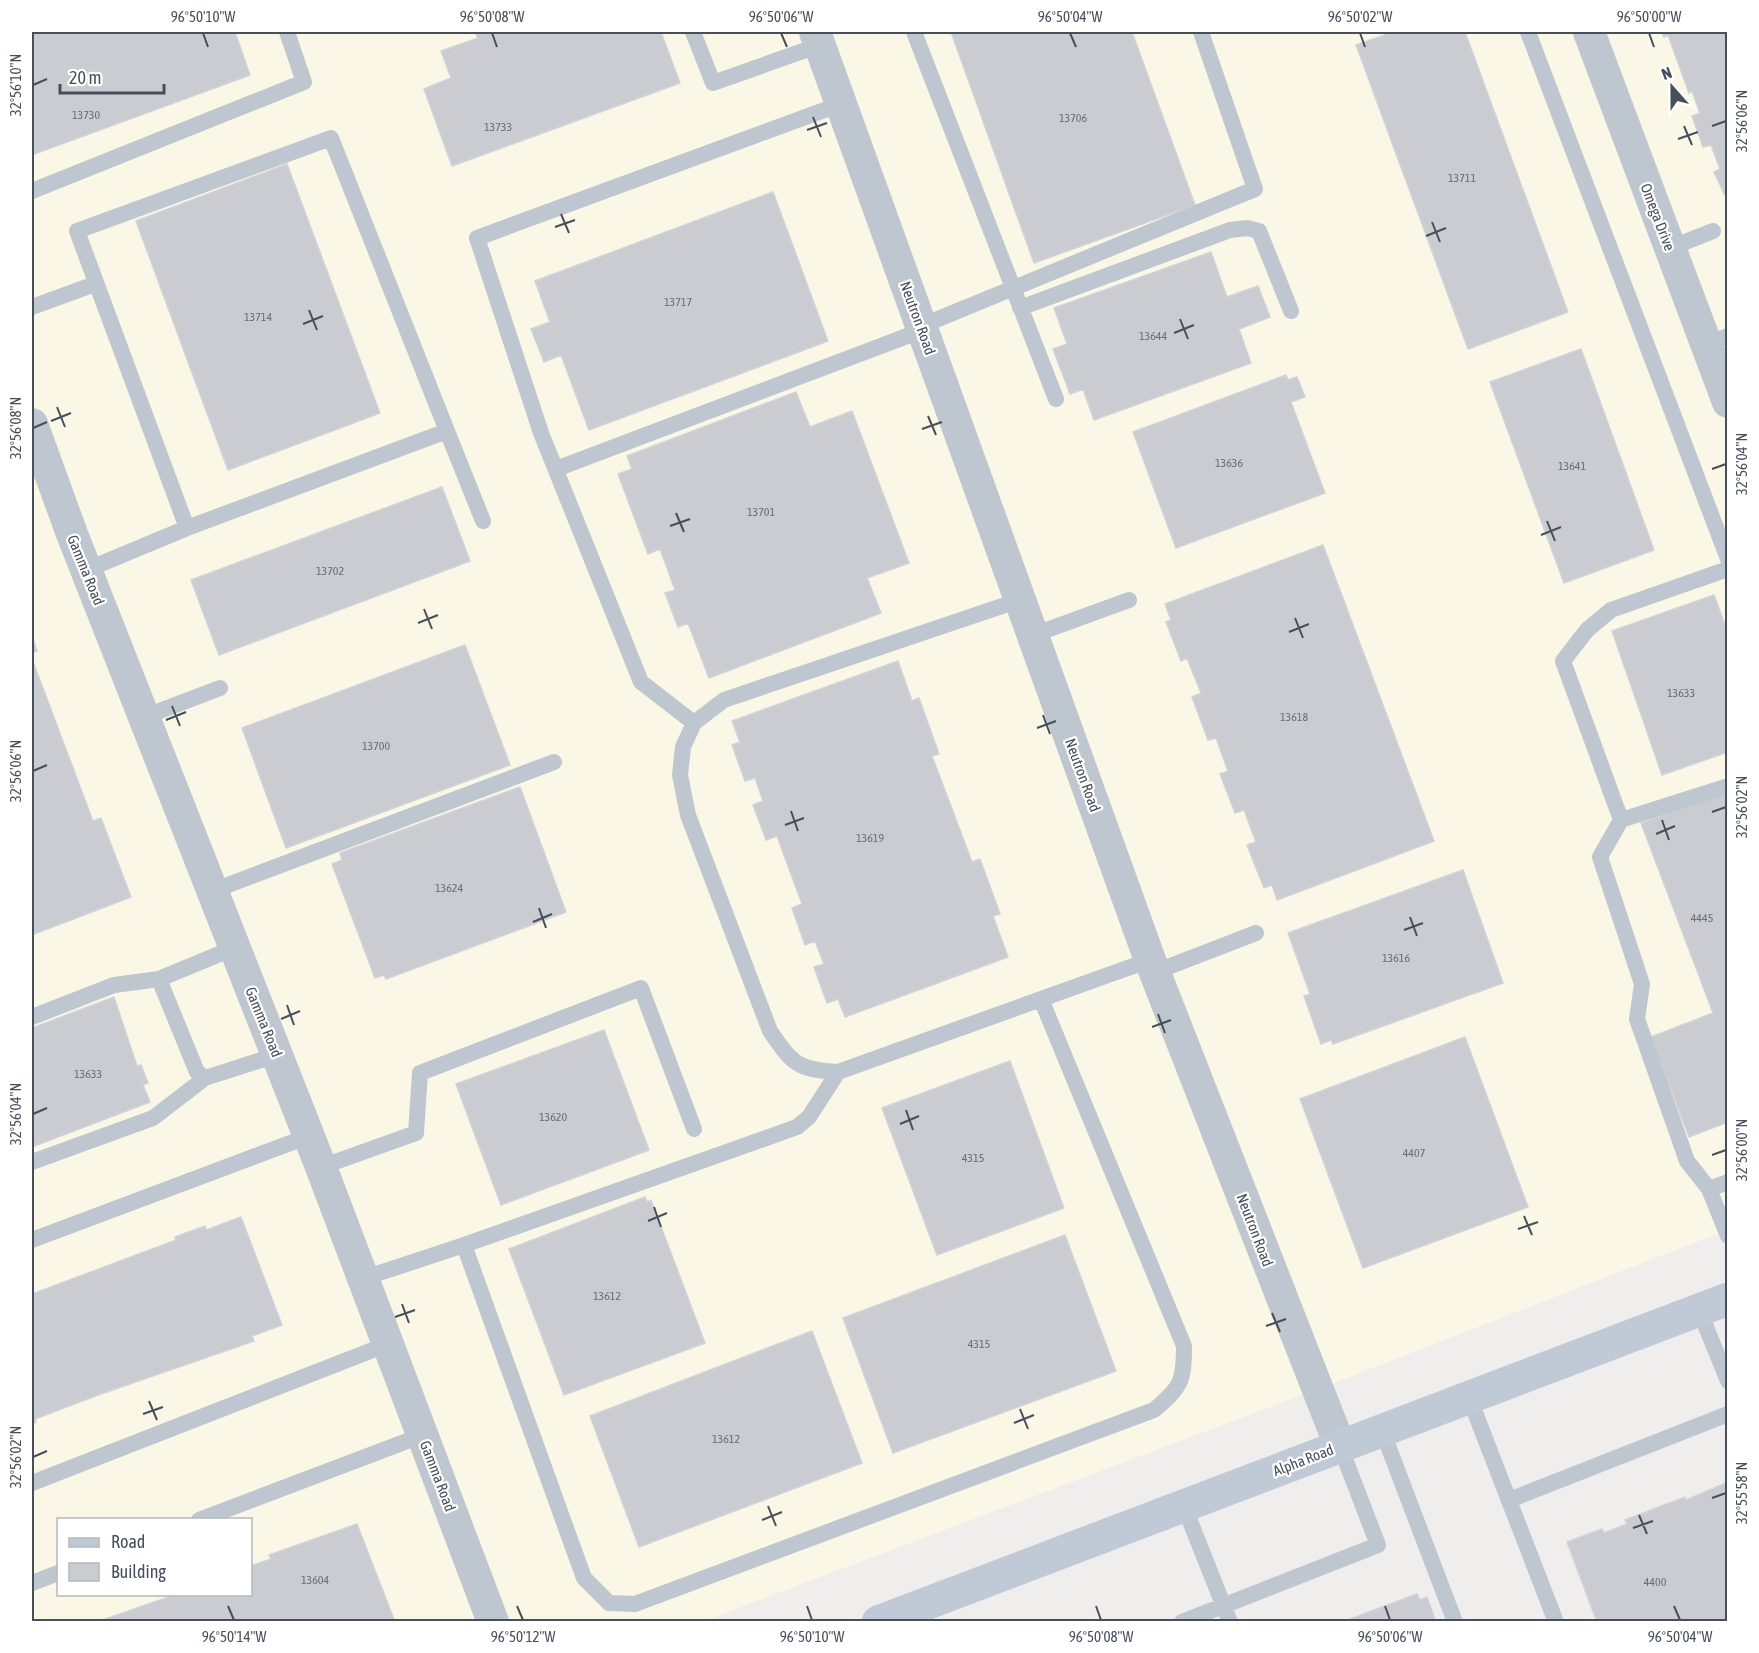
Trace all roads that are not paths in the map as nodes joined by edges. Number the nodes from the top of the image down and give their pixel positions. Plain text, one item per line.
1 (286, 32) edge
2 (693, 32) edge
3 (914, 32) edge
4 (1201, 32) edge
5 (1528, 32) edge
6 (1589, 32) edge
7 (818, 38) edge
8 (841, 104) junction
9 (32, 191) edge
10 (1713, 231) dead end
11 (1670, 248) junction
12 (95, 284) junction
13 (1013, 289) junction
14 (32, 307) edge
15 (1020, 308) junction
16 (1291, 311) dead end
17 (922, 328) junction
18 (1717, 340) edge
19 (1056, 399) dead end
20 (1728, 402) edge
21 (32, 424) edge
22 (447, 431) junction
23 (38, 460) edge
24 (556, 469) junction
25 (483, 521) dead end
26 (1722, 527) edge
27 (187, 528) junction
28 (1728, 559) edge
29 (1728, 569) edge
30 (86, 570) junction
31 (1020, 600) junction
32 (1129, 600) dead end
33 (1033, 635) junction
34 (220, 688) dead end
35 (144, 717) junction
36 (694, 723) junction
37 (554, 762) dead end
38 (1728, 786) edge
39 (1622, 820) junction
40 (212, 891) junction
41 (1256, 933) dead end
42 (234, 948) junction
43 (1152, 966) junction
44 (159, 979) junction
45 (1041, 999) junction
46 (32, 1017) edge
47 (277, 1055) junction
48 (838, 1072) junction
49 (205, 1078) junction
50 (694, 1129) dead end
51 (309, 1136) junction
52 (32, 1162) edge
53 (321, 1167) junction
54 (1728, 1182) edge
55 (1709, 1189) junction
56 (1728, 1236) edge
57 (32, 1240) edge
58 (465, 1245) junction
59 (364, 1278) junction
60 (1713, 1305) edge
61 (388, 1344) junction
62 (1728, 1381) edge
63 (1469, 1397) junction
64 (1728, 1414) edge
65 (1382, 1430) junction
66 (423, 1435) junction
67 (1340, 1446) junction
68 (32, 1483) edge
69 (1509, 1500) junction
70 (1184, 1506) junction
71 (204, 1518) edge
72 (57, 1573) edge
73 (32, 1583) edge
74 (929, 1612) edge
75 (1227, 1614) edge
76 (493, 1622) edge
77 (878, 1622) edge
78 (1182, 1622) edge
79 (1455, 1622) edge
80 (1556, 1622) edge

1 - 9 lane
2 - 7 lane
3 - 13 lane
4 - 13 lane
5 - 26 lane
6 - 11 street, Omega Drive
7 - 8 street, Neutron Road
8 - 17 street, Neutron Road
8 - 24 lane
10 - 11 lane
11 - 18 street, Omega Drive
12 - 14 lane
12 - 22 lane
12 - 27 lane
13 - 15 lane
13 - 17 lane
15 - 16 lane
15 - 19 lane
17 - 24 lane
17 - 31 street, Neutron Road
18 - 20 street, Omega Drive
21 - 23 street, Gamma Road
22 - 25 lane
22 - 27 lane
23 - 30 street, Gamma Road
24 - 36 lane
26 - 28 lane
27 - 30 lane
29 - 39 lane
30 - 35 street, Gamma Road
31 - 33 street, Neutron Road
31 - 36 lane
32 - 33 lane
33 - 43 street, Neutron Road
34 - 35 lane
35 - 40 street, Gamma Road
36 - 48 lane
37 - 40 lane
38 - 39 lane
39 - 55 lane
40 - 42 street, Gamma Road
41 - 43 lane
42 - 44 lane
42 - 47 street, Gamma Road
43 - 45 lane
43 - 67 street, Neutron Road
44 - 46 lane
44 - 49 lane
45 - 48 lane
45 - 58 lane
47 - 49 lane
47 - 51 street, Gamma Road
48 - 58 lane
49 - 52 lane
50 - 53 lane
51 - 53 street, Gamma Road
51 - 57 lane
53 - 59 street, Gamma Road
54 - 55 lane
55 - 56 lane
58 - 59 lane
59 - 61 street, Gamma Road
60 - 62 lane
60 - 63 street, Alpha Road
61 - 66 street, Gamma Road
61 - 68 lane
63 - 65 street, Alpha Road
63 - 69 lane
64 - 69 lane
65 - 67 street, Alpha Road
65 - 79 lane
66 - 71 lane
66 - 76 street, Gamma Road
67 - 70 street, Alpha Road
67 - 75 lane
69 - 80 lane
70 - 74 street, Alpha Road
70 - 75 lane
72 - 73 lane
74 - 77 street, Alpha Road
75 - 78 lane

